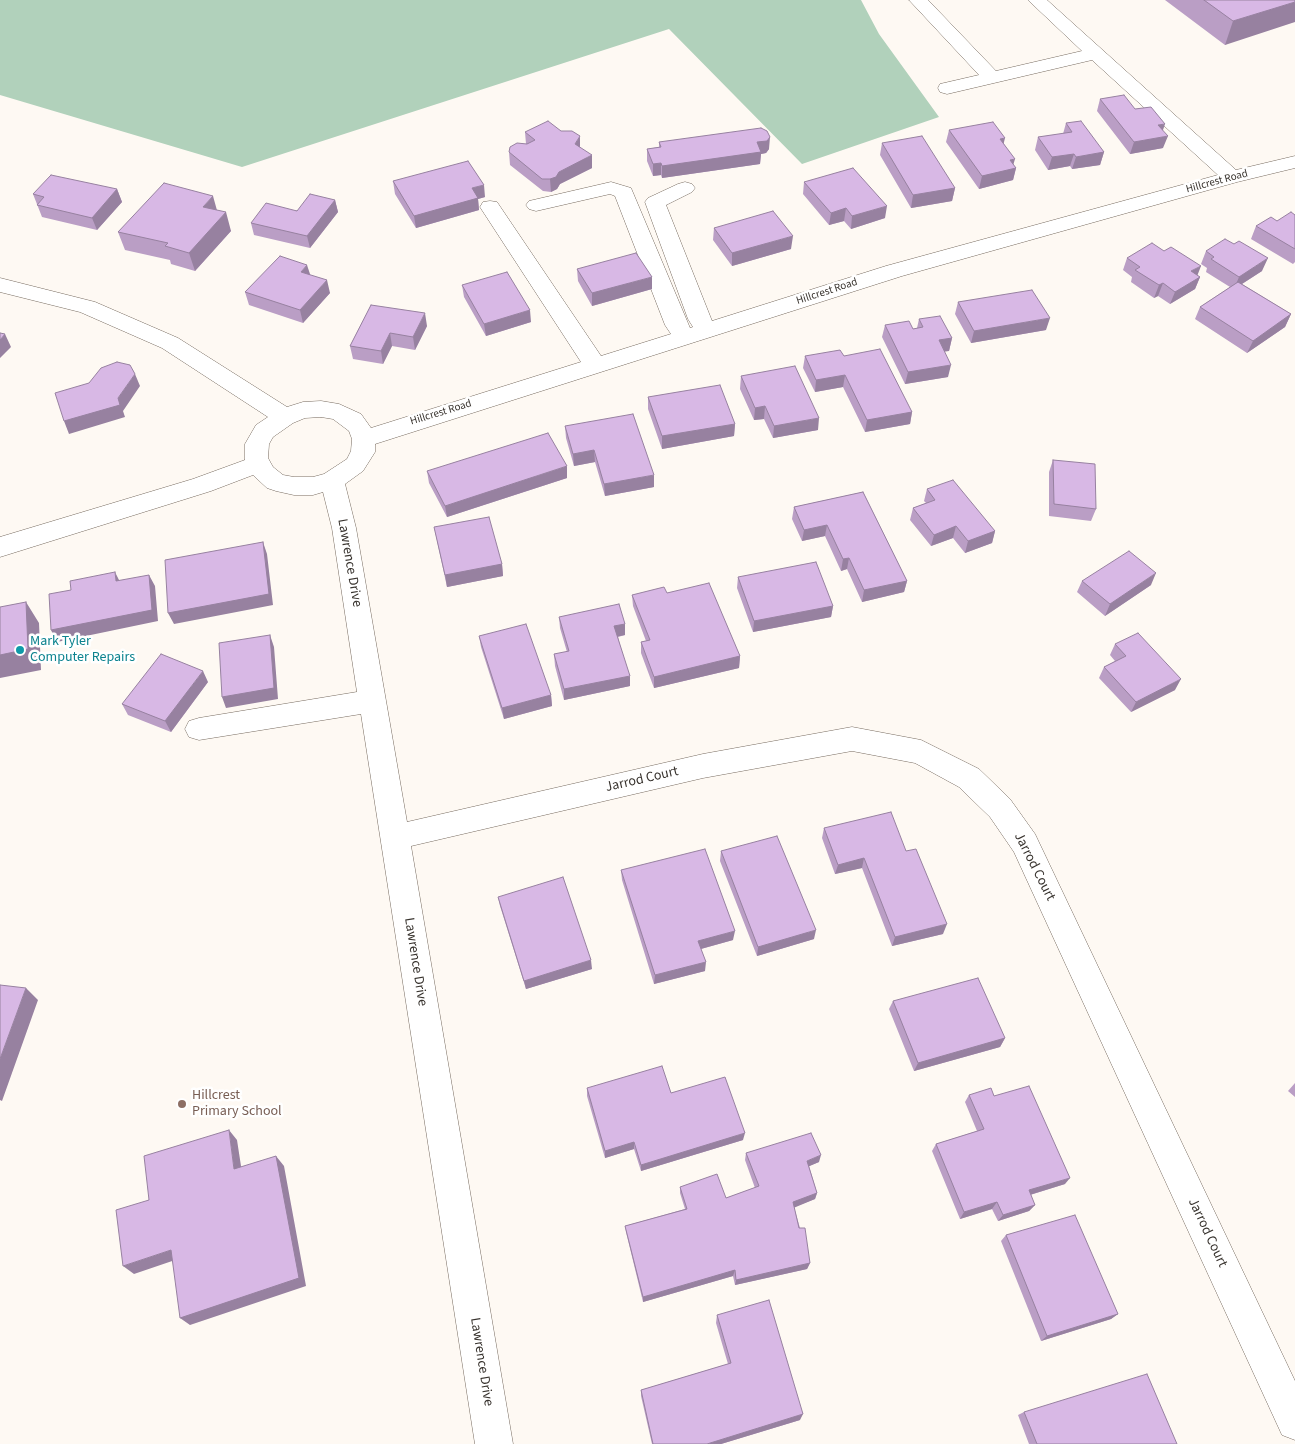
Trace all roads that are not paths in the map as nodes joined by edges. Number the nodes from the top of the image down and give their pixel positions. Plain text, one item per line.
1 (918, 0) edge
2 (1038, 0) edge
3 (1096, 53) junction
4 (992, 78) junction
5 (947, 88) dead end
6 (1295, 162) edge
7 (1232, 177) junction
8 (684, 188) dead end
9 (536, 205) dead end
10 (490, 208) dead end
11 (0, 285) edge
12 (706, 330) junction
13 (684, 336) junction
14 (595, 365) junction
15 (285, 417) junction
16 (364, 439) junction
17 (259, 464) junction
18 (332, 481) junction
19 (0, 547) edge
20 (372, 701) junction
21 (198, 729) dead end
22 (395, 837) junction
23 (1295, 1422) edge
24 (494, 1444) edge

1 - 4 street
2 - 3 street
3 - 4 street
3 - 7 street
4 - 5 street
6 - 7 street, Hillcrest Road
7 - 12 street, Hillcrest Road
8 - 12 street
9 - 13 street
10 - 14 street
11 - 15 street
12 - 13 street, Hillcrest Road
13 - 14 street, Hillcrest Road
14 - 16 street, Hillcrest Road
15 - 16 street
15 - 17 street
16 - 18 street
17 - 18 street
17 - 19 street
18 - 20 street, Lawrence Drive
20 - 21 street
20 - 22 street, Lawrence Drive
22 - 23 street, Jarrod Court
22 - 24 street, Lawrence Drive

